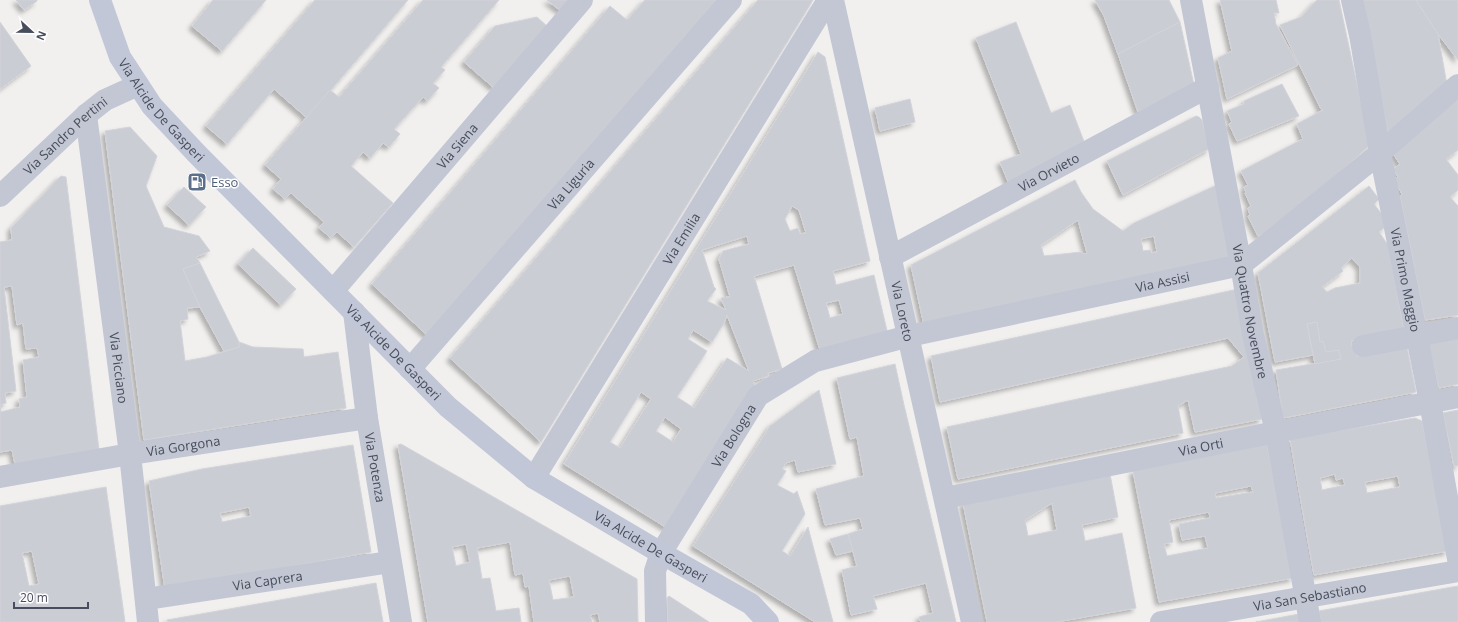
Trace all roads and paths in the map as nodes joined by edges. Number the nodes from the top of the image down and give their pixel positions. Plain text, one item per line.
1 (100, 0) edge
2 (582, 0) edge
3 (731, 0) edge
4 (828, 0) edge
5 (833, 0) edge
6 (1192, 0) edge
7 (1352, 0) edge
8 (138, 85) junction
9 (1458, 85) edge
10 (1208, 87) junction
11 (86, 115) junction
12 (1380, 153) junction
13 (0, 196) edge
14 (890, 258) junction
15 (1241, 265) junction
16 (333, 291) junction
17 (354, 312) junction
18 (1458, 328) edge
19 (909, 336) junction
20 (1416, 336) junction
21 (1363, 346) dead end
22 (410, 369) junction
23 (1458, 397) edge
24 (1430, 402) junction
25 (368, 418) junction
26 (1276, 432) junction
27 (130, 454) junction
28 (0, 477) edge
29 (534, 478) junction
30 (945, 498) junction
31 (661, 553) junction
32 (1458, 559) edge
33 (390, 562) junction
34 (1458, 571) edge
35 (1306, 598) junction
36 (146, 599) junction
37 (148, 622) edge
38 (400, 622) edge
39 (656, 622) edge
40 (768, 622) edge
41 (972, 622) edge
42 (1161, 622) edge
43 (1310, 622) edge

1 - 8 main road, Via Alcide De Gasperi
2 - 16 street, Via Siena
3 - 22 street, Via Liguria
4 - 29 street, Via Emilia
5 - 14 street, Via Loreto
6 - 10 street, Via Quattro Novembre
7 - 12 street, Via Primo Maggio
8 - 11 street, Via Sandro Pertini
8 - 16 main road, Via Alcide De Gasperi
9 - 12 street, Via Assisi
10 - 14 street, Via Orvieto
10 - 15 street, Via Quattro Novembre
11 - 13 street, Via Sandro Pertini
11 - 27 street, Via Picciano
12 - 15 street, Via Assisi
12 - 20 street, Via Primo Maggio
14 - 19 street, Via Loreto
15 - 19 street, Via Assisi
15 - 26 street, Via Quattro Novembre
16 - 17 main road, Via Alcide De Gasperi
17 - 22 main road, Via Alcide De Gasperi
17 - 25 street, Via Potenza
18 - 20 street
19 - 30 street, Via Loreto
19 - 31 street, Via Bologna
20 - 21 street
20 - 24 street, Via Primo Maggio
22 - 29 main road, Via Alcide De Gasperi
23 - 24 street, Via Orti
24 - 26 street, Via Orti
24 - 32 street, Via Primo Maggio
25 - 27 street, Via Gorgona
25 - 33 street, Via Potenza
26 - 30 street, Via Orti
26 - 35 street, Via Quattro Novembre
27 - 28 street, Via Gorgona
27 - 36 street, Via Picciano
29 - 31 main road, Via Alcide De Gasperi
30 - 41 street, Via Loreto
31 - 39 street, Via Bologna
31 - 40 main road, Via Alcide De Gasperi
33 - 36 street, Via Caprera
33 - 38 street, Via Potenza
34 - 35 street, Via San Sebastiano
35 - 42 street, Via San Sebastiano
35 - 43 street, Via Quattro Novembre
36 - 37 street, Via Picciano

